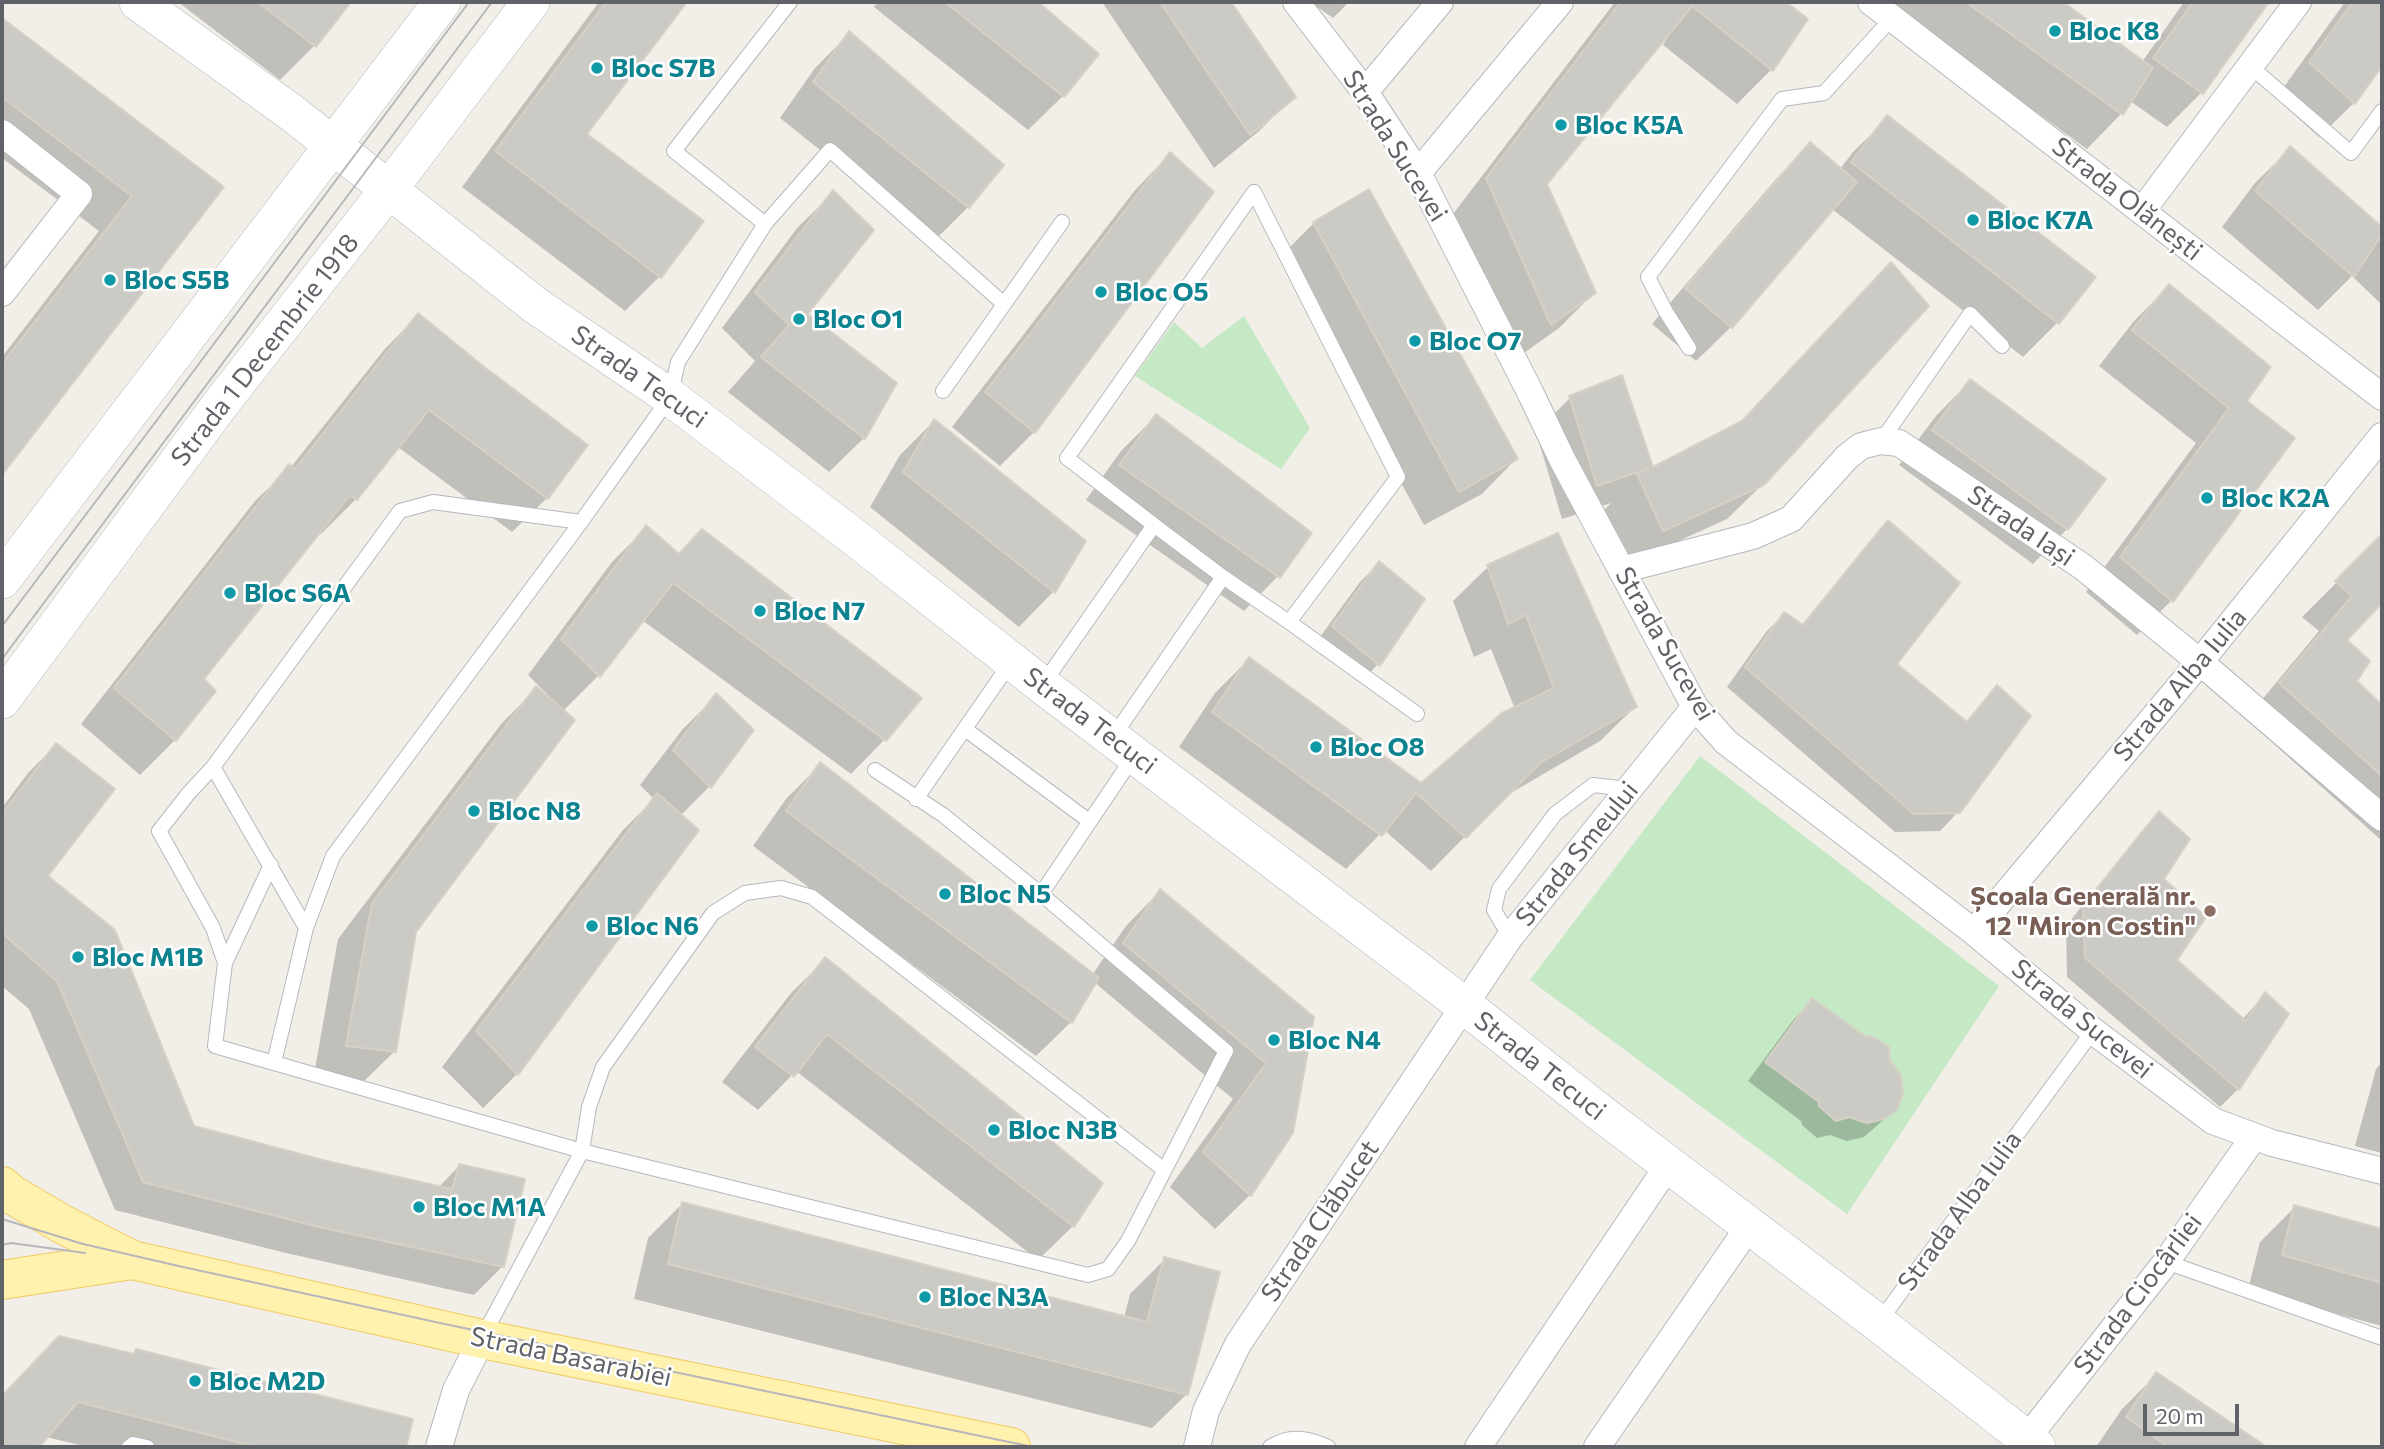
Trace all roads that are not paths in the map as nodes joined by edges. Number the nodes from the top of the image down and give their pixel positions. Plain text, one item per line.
1 (138, 2) edge
2 (442, 2) edge
3 (531, 2) edge
4 (790, 2) edge
5 (1296, 2) edge
6 (1440, 2) edge
7 (1560, 2) edge
8 (1871, 2) edge
9 (2298, 2) edge
10 (1892, 18) junction
11 (2250, 66) junction
12 (1365, 92) junction
13 (2382, 111) edge
14 (2, 133) edge
15 (332, 144) junction
16 (1418, 173) junction
17 (389, 189) junction
18 (2142, 211) junction
19 (1062, 222) dead end
20 (765, 224) junction
21 (2, 293) edge
22 (1004, 304) junction
23 (2002, 346) dead end
24 (1689, 348) dead end
25 (943, 391) dead end
26 (670, 397) junction
27 (2382, 397) edge
28 (2382, 436) edge
29 (1881, 440) junction
30 (581, 522) junction
31 (1154, 525) junction
32 (1621, 570) junction
33 (1223, 577) junction
34 (2, 580) edge
35 (1289, 622) junction
36 (1012, 661) junction
37 (2200, 662) junction
38 (1042, 685) junction
39 (2, 700) edge
40 (1695, 707) junction
41 (1417, 714) dead end
42 (965, 729) junction
43 (1124, 746) junction
44 (213, 767) junction
45 (876, 770) dead end
46 (1628, 789) junction
47 (916, 799) junction
48 (2382, 818) edge
49 (1090, 821) junction
50 (271, 865) junction
51 (1041, 894) junction
52 (306, 928) junction
53 (1974, 932) junction
54 (1510, 937) junction
55 (225, 963) junction
56 (1465, 1006) junction
57 (2093, 1031) junction
58 (274, 1063) junction
59 (2253, 1138) junction
60 (582, 1151) junction
61 (1669, 1164) junction
62 (1163, 1169) junction
63 (2382, 1171) edge
64 (2, 1186) edge
65 (1750, 1225) junction
66 (132, 1260) junction
67 (2166, 1262) junction
68 (2, 1280) edge
69 (1878, 1323) junction
70 (2382, 1338) edge
71 (482, 1339) junction
72 (2028, 1445) edge
73 (129, 1447) edge
74 (147, 1447) edge
75 (439, 1447) edge
76 (1011, 1447) edge
77 (1197, 1447) edge
78 (1270, 1447) edge
79 (1328, 1447) edge
80 (1478, 1447) edge
81 (1597, 1447) edge

1 - 15 main road, Strada Tecuci
2 - 15 main road
3 - 17 main road, Strada 1 Decembrie 1918
4 - 20 lane
5 - 12 street, Strada Sucevei
6 - 12 street
7 - 16 street
8 - 10 street, Strada Olănești
9 - 11 street
10 - 18 street, Strada Olănești
10 - 24 lane
11 - 13 lane
11 - 18 street
12 - 16 street, Strada Sucevei
14 - 21 street
15 - 17 main road, Strada Tecuci
15 - 34 main road
16 - 32 street, Strada Sucevei
17 - 26 main road, Strada Tecuci
17 - 39 main road, Strada 1 Decembrie 1918
18 - 27 street, Strada Olănești
19 - 22 lane
20 - 22 lane
20 - 26 lane
22 - 25 lane
23 - 29 lane
26 - 30 lane
26 - 36 main road, Strada Tecuci
28 - 37 street, Strada Alba Iulia
29 - 32 street
29 - 37 street, Strada Iași
30 - 44 lane
30 - 52 lane
31 - 33 lane
31 - 35 lane
31 - 38 lane
32 - 40 street, Strada Sucevei
33 - 35 lane
33 - 43 lane
35 - 41 lane
36 - 38 main road, Strada Tecuci
36 - 42 lane
37 - 48 street, Strada Iași
37 - 53 street, Strada Alba Iulia
38 - 43 main road, Strada Tecuci
40 - 46 street, Strada Smeului
40 - 53 street, Strada Sucevei
42 - 47 lane
42 - 49 lane
43 - 49 lane
43 - 56 main road, Strada Tecuci
44 - 50 lane
44 - 55 lane
45 - 47 lane
46 - 54 street, Strada Smeului
46 - 54 lane
47 - 51 lane
49 - 51 lane
50 - 52 lane
50 - 55 lane
51 - 62 lane
52 - 58 lane
53 - 57 street, Strada Sucevei
54 - 56 street, Strada Smeului
55 - 58 lane
56 - 61 main road, Strada Tecuci
56 - 77 street, Strada Clăbucet
57 - 59 street, Strada Sucevei
57 - 69 lane, Strada Alba Iulia
58 - 60 lane
59 - 63 street, Strada Sucevei
59 - 67 street, Strada Ciocârliei
60 - 62 lane
60 - 62 lane
60 - 71 lane
61 - 65 main road, Strada Tecuci
61 - 80 street
64 - 66 main road, Strada Basarabiei
65 - 69 main road, Strada Tecuci
65 - 81 street
66 - 68 main road, Strada Basarabiei
66 - 71 main road, Strada Basarabiei
67 - 70 lane
67 - 72 street, Strada Ciocârliei
69 - 72 main road, Strada Tecuci
71 - 75 street
71 - 76 main road, Strada Basarabiei
73 - 74 lane
78 - 79 lane

